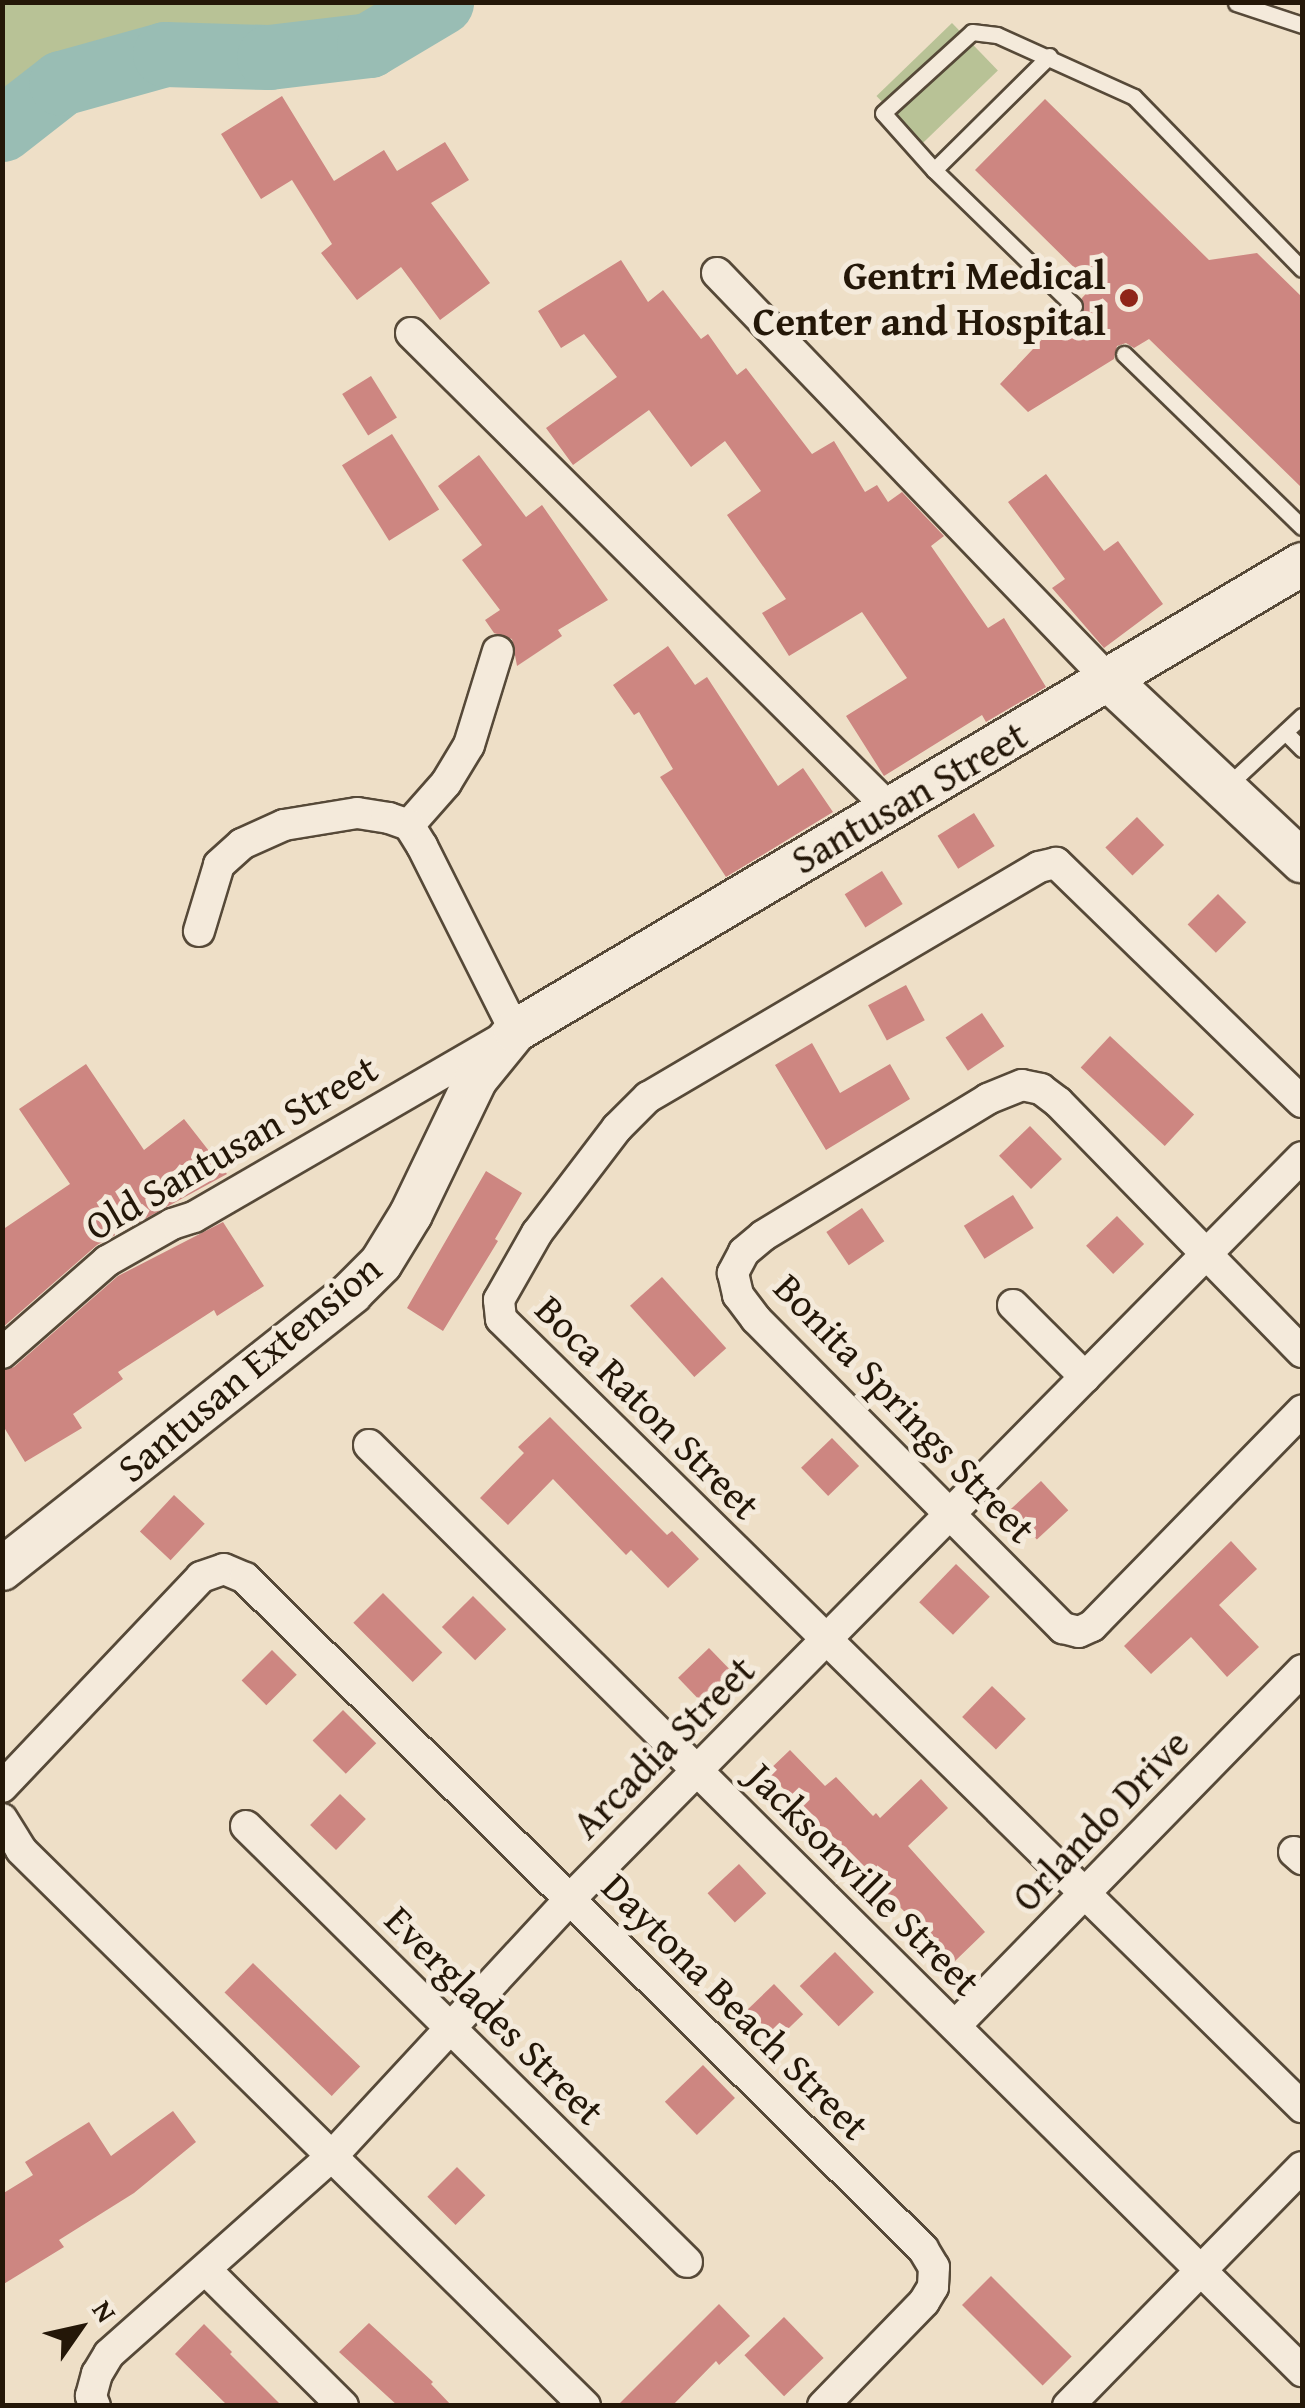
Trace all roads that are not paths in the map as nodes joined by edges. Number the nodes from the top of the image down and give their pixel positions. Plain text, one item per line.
1 (1236, 4) edge
2 (1302, 25) edge
3 (1049, 56) junction
4 (934, 170) junction
5 (1302, 269) edge
6 (717, 272) dead end
7 (1074, 306) dead end
8 (411, 333) dead end
9 (1124, 354) dead end
10 (1302, 527) edge
11 (1302, 564) edge
12 (498, 651) dead end
13 (1109, 680) junction
14 (1302, 716) edge
15 (1285, 732) junction
16 (1302, 749) edge
17 (1226, 787) junction
18 (888, 808) junction
19 (409, 825) junction
20 (1302, 860) edge
21 (200, 932) dead end
22 (515, 1030) junction
23 (1302, 1102) edge
24 (1302, 1157) edge
25 (1205, 1256) junction
26 (1013, 1305) dead end
27 (1302, 1352) edge
28 (2, 1353) edge
29 (1085, 1377) junction
30 (1302, 1411) edge
31 (369, 1445) dead end
32 (950, 1514) junction
33 (2, 1569) edge
34 (826, 1639) junction
35 (1302, 1670) edge
36 (697, 1770) junction
37 (2, 1786) edge
38 (2, 1819) edge
39 (246, 1826) dead end
40 (1085, 1894) junction
41 (570, 1898) junction
42 (955, 2026) junction
43 (452, 2029) junction
44 (1302, 2106) edge
45 (332, 2156) junction
46 (1302, 2167) edge
47 (687, 2262) dead end
48 (206, 2270) junction
49 (1202, 2270) junction
50 (1302, 2370) edge
51 (840, 2400) edge
52 (93, 2401) edge
53 (343, 2406) edge
54 (584, 2406) edge
55 (1068, 2406) edge

1 - 2 lane
3 - 4 lane
3 - 4 lane
3 - 5 lane
4 - 7 lane
6 - 13 street
8 - 18 street
9 - 10 lane
11 - 13 street, Santusan Street
12 - 19 street
13 - 17 street
13 - 18 street, Santusan Street
14 - 15 lane
15 - 16 lane
15 - 17 lane
17 - 20 street
18 - 22 street, Santusan Street
19 - 21 street
19 - 22 street
22 - 28 street, Old Santusan Street
22 - 33 street, Santusan Extension
23 - 34 street, Boca Raton Street
24 - 25 street, Arcadia Street
25 - 27 street, Bonita Springs Street
25 - 29 street, Arcadia Street
25 - 32 street, Bonita Springs Street
26 - 29 street
29 - 32 street, Arcadia Street
30 - 32 street, Bonita Springs Street
31 - 36 street, Jacksonville Street
32 - 34 street, Arcadia Street
34 - 36 street, Arcadia Street
34 - 40 street, Boca Raton Street
35 - 40 street, Orlando Drive
36 - 41 street, Arcadia Street
36 - 42 street, Jacksonville Street
37 - 41 street, Daytona Beach Street
38 - 45 street
39 - 43 street, Everglades Street
40 - 42 street, Orlando Drive
40 - 44 street, Boca Raton Street
41 - 43 street, Arcadia Street
41 - 51 street, Daytona Beach Street
42 - 49 street, Jacksonville Street
43 - 45 street, Arcadia Street
43 - 47 street, Everglades Street
45 - 48 street, Arcadia Street
45 - 54 street
46 - 49 street
48 - 52 street, Arcadia Street
48 - 53 street
49 - 50 street, Jacksonville Street
49 - 55 street

